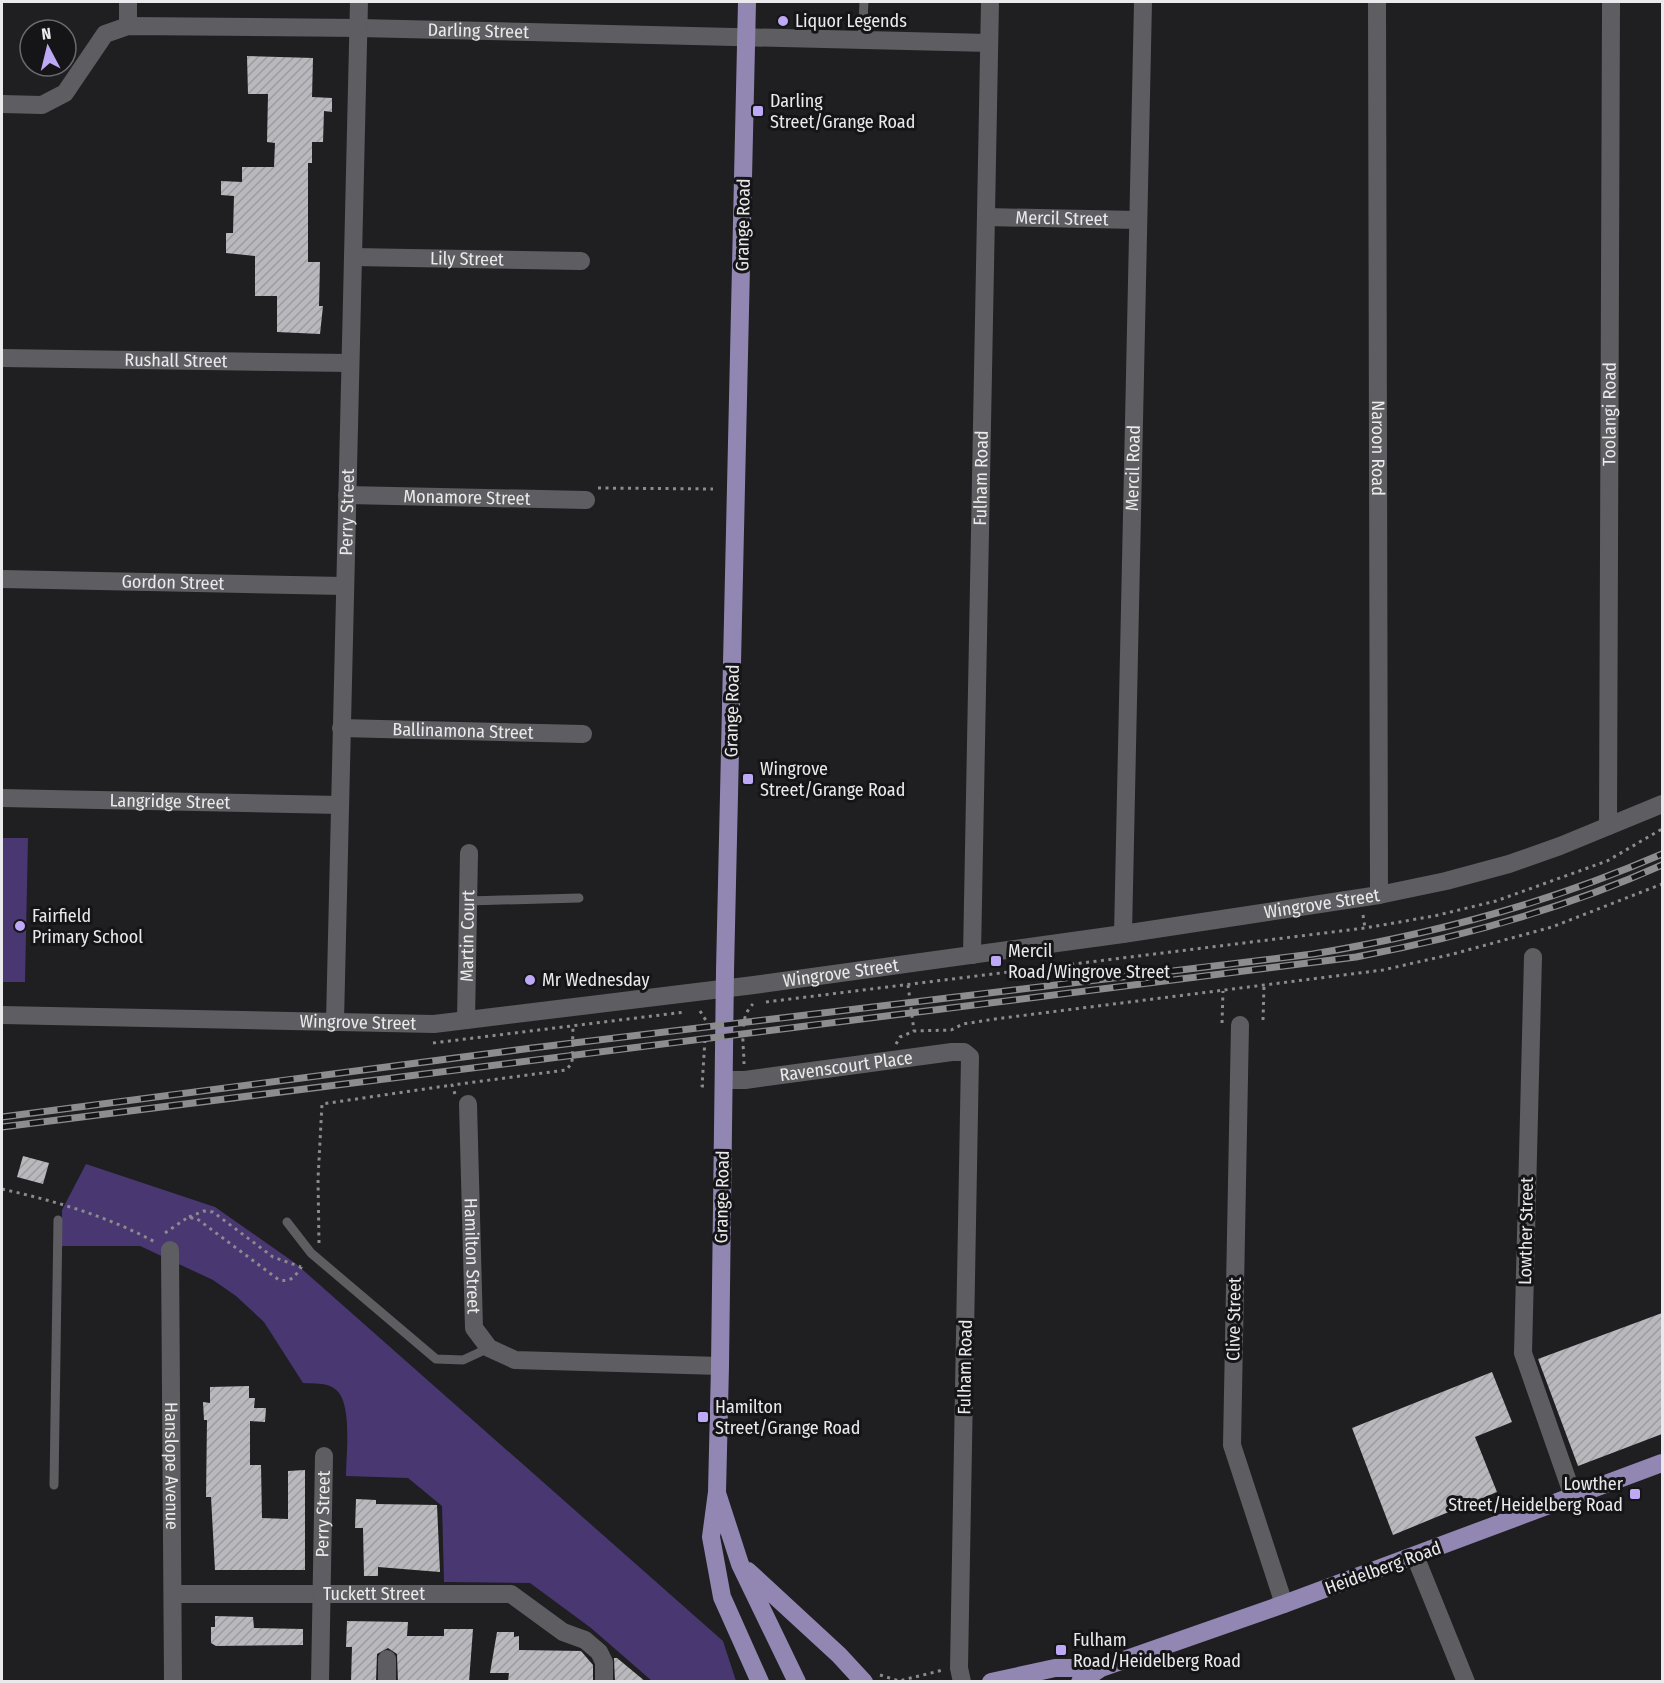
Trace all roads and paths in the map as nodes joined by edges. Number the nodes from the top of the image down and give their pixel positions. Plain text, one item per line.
1 (128, 2) edge
2 (359, 2) edge
3 (747, 2) edge
4 (864, 2) edge
5 (990, 2) edge
6 (1143, 2) edge
7 (1377, 2) edge
8 (1611, 2) edge
9 (128, 26) junction
10 (359, 28) junction
11 (746, 39) junction
12 (862, 41) junction
13 (989, 43) junction
14 (2, 104) edge
15 (986, 218) junction
16 (1138, 220) junction
17 (353, 257) junction
18 (581, 261) dead end
19 (2, 358) edge
20 (349, 363) junction
21 (714, 489) dead end
22 (588, 494) joint
23 (347, 495) junction
24 (2, 579) edge
25 (344, 586) junction
26 (341, 728) junction
27 (583, 734) dead end
28 (2, 798) edge
29 (1662, 804) edge
30 (340, 805) junction
31 (1608, 826) junction
32 (1662, 829) edge
33 (469, 853) dead end
34 (1662, 884) edge
35 (1379, 895) junction
36 (579, 898) dead end
37 (468, 901) junction
38 (1552, 927) junction
39 (1552, 932) dead end
40 (1123, 934) junction
41 (972, 955) junction
42 (1533, 957) dead end
43 (1264, 986) junction
44 (725, 989) junction
45 (1223, 991) junction
46 (753, 1004) dead end
47 (700, 1011) dead end
48 (2, 1016) edge
49 (466, 1020) junction
50 (1263, 1020) dead end
51 (336, 1022) junction
52 (1221, 1025) dead end
53 (1240, 1025) dead end
54 (573, 1027) dead end
55 (914, 1031) junction
56 (900, 1037) dead end
57 (967, 1054) joint
58 (744, 1073) dead end
59 (724, 1078) junction
60 (452, 1085) junction
61 (702, 1086) dead end
62 (468, 1104) joint
63 (2, 1189) edge
64 (187, 1218) junction
65 (58, 1220) dead end
66 (287, 1222) dead end
67 (153, 1240) junction
68 (170, 1250) joint
69 (311, 1253) junction
70 (302, 1267) junction
71 (489, 1348) junction
72 (720, 1366) junction
73 (324, 1456) dead end
74 (1662, 1463) edge
75 (54, 1485) dead end
76 (717, 1492) junction
77 (1573, 1496) junction
78 (1415, 1556) junction
79 (740, 1564) junction
80 (173, 1594) junction
81 (321, 1594) junction
82 (1284, 1604) junction
83 (387, 1659) dead end
84 (1101, 1668) junction
85 (960, 1675) edge
86 (863, 1680) edge
87 (173, 1682) edge
88 (320, 1682) edge
89 (387, 1682) edge
90 (604, 1682) edge
91 (760, 1682) edge
92 (797, 1682) edge
93 (991, 1682) edge
94 (1080, 1682) edge
95 (1466, 1682) edge

1 - 9 street
2 - 10 street, Perry Street
3 - 11 main road, Grange Road
4 - 12 lane
5 - 13 street, Fulham Road
6 - 16 street, Mercil Road
7 - 35 street, Naroon Road
8 - 31 street, Toolangi Road
9 - 10 street, Darling Street
9 - 14 street, Darling Street
10 - 11 street, Darling Street
10 - 17 street, Perry Street
11 - 12 street, Darling Street
11 - 44 main road, Grange Road
12 - 13 street, Darling Street
13 - 15 street, Fulham Road
15 - 16 street, Mercil Street
15 - 41 street, Fulham Road
16 - 40 street, Mercil Road
17 - 18 street, Lily Street
17 - 20 street, Perry Street
19 - 20 street, Rushall Street
20 - 23 street, Perry Street
21 - 22 path
22 - 23 street, Monamore Street
23 - 25 street, Perry Street
24 - 25 street, Gordon Street
25 - 26 street, Perry Street
26 - 27 street, Ballinamona Street
26 - 30 street, Perry Street
28 - 30 street, Langridge Street
29 - 31 street, Wingrove Street
30 - 51 street, Perry Street
31 - 35 street, Wingrove Street
32 - 55 path
33 - 37 street, Martin Court
34 - 38 path
35 - 40 street, Wingrove Street
36 - 37 lane
37 - 49 street, Martin Court
38 - 39 path
38 - 43 path
40 - 41 street, Wingrove Street
41 - 44 street, Wingrove Street
42 - 77 street, Lowther Street
43 - 45 path
43 - 50 path
44 - 49 street, Wingrove Street
44 - 59 main road, Grange Road
45 - 52 path
45 - 55 path
46 - 58 path
47 - 61 path
48 - 51 street, Wingrove Street
49 - 51 street, Wingrove Street
53 - 82 street, Clive Street
54 - 60 path
55 - 56 path
57 - 59 street, Ravenscourt Place
57 - 85 street, Fulham Road
59 - 72 main road, Grange Road
60 - 62 path
60 - 69 path
62 - 71 street, Hamilton Street
63 - 67 path
64 - 67 path
64 - 70 path
64 - 70 path
65 - 75 lane
66 - 69 lane
67 - 68 path
68 - 80 street, Hanslope Avenue
69 - 70 path
69 - 71 lane
71 - 72 street
72 - 76 main road, Grange Road
73 - 81 street, Perry Street
74 - 77 main road, Heidelberg Road
76 - 79 main road, Grange Road
76 - 91 main road, Grange Road
77 - 78 main road, Heidelberg Road
78 - 82 main road, Heidelberg Road
78 - 95 street
79 - 86 main road
79 - 92 main road, Grange Road
80 - 81 street, Tuckett Street
80 - 87 street, Hanslope Avenue
81 - 88 street, Perry Street
81 - 90 street, Tuckett Street
82 - 84 main road, Heidelberg Road
83 - 89 street
84 - 93 main road, Heidelberg Road
84 - 94 main road, Heidelberg Road
85 - 86 path

